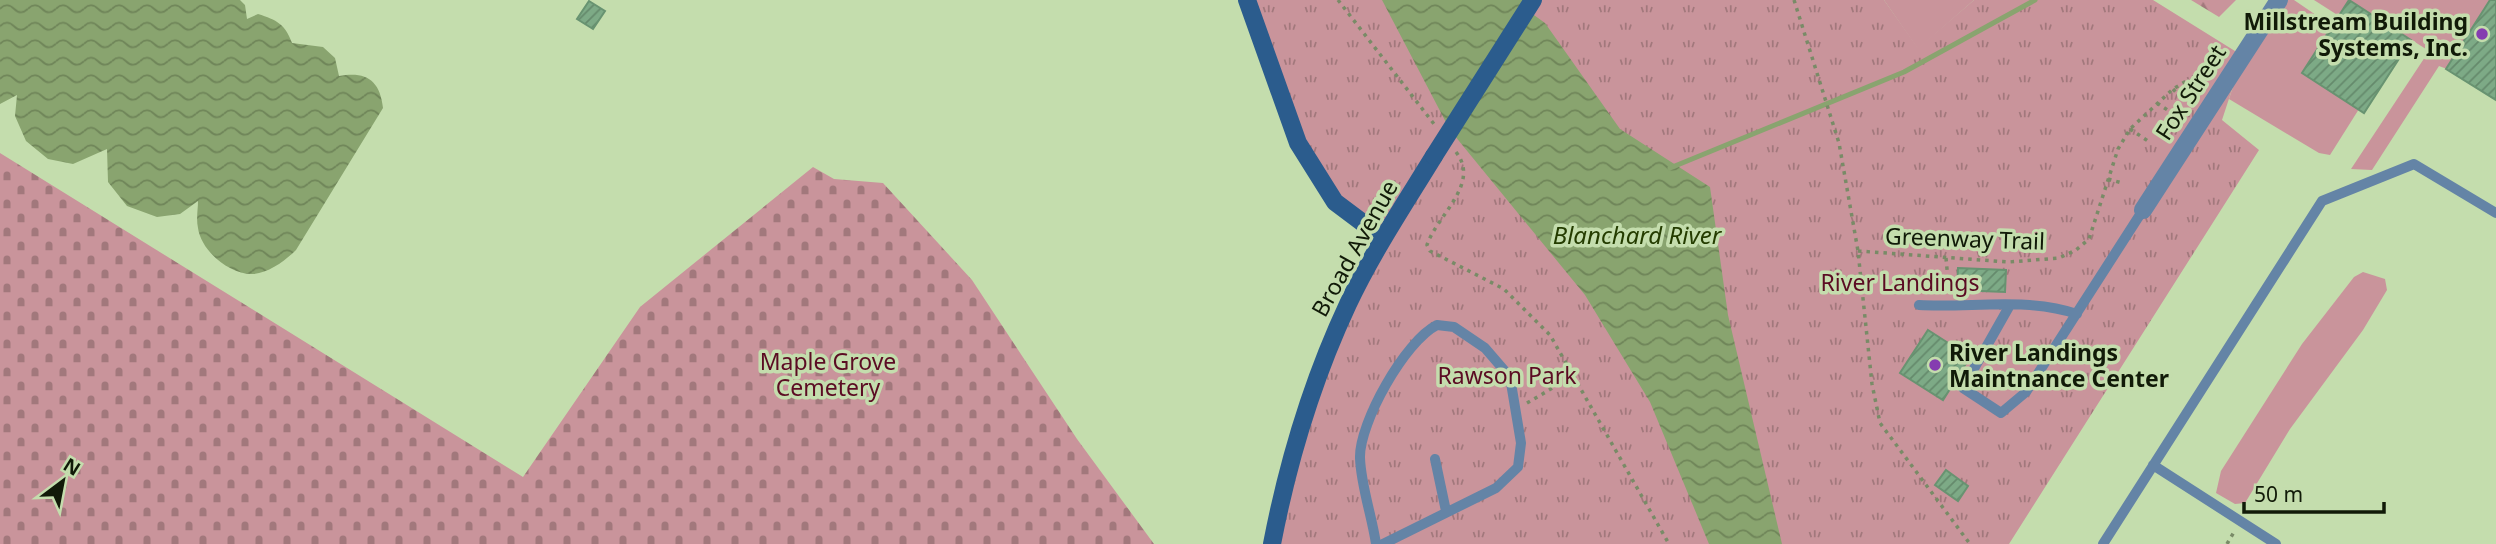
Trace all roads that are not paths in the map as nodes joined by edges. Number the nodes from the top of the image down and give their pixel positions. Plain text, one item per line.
1 (1247, 0) edge
2 (1533, 0) edge
3 (2278, 0) edge
4 (2143, 210) joint
5 (2496, 213) edge
6 (1382, 239) junction
7 (1919, 305) dead end
8 (2010, 305) junction
9 (2077, 314) junction
10 (1435, 459) dead end
11 (2153, 466) junction
12 (1446, 511) junction
13 (1272, 544) edge
14 (1376, 544) edge
15 (1383, 544) edge
16 (2103, 544) edge
17 (2276, 544) edge

1 - 6 main road
2 - 6 main road, Broad Avenue, bridge
3 - 4 street, Fox Street
4 - 9 lane
5 - 11 lane
6 - 13 main road, Broad Avenue
7 - 8 lane
8 - 9 lane
8 - 9 lane
10 - 12 lane
11 - 16 lane
11 - 17 lane
12 - 14 lane
12 - 15 lane

